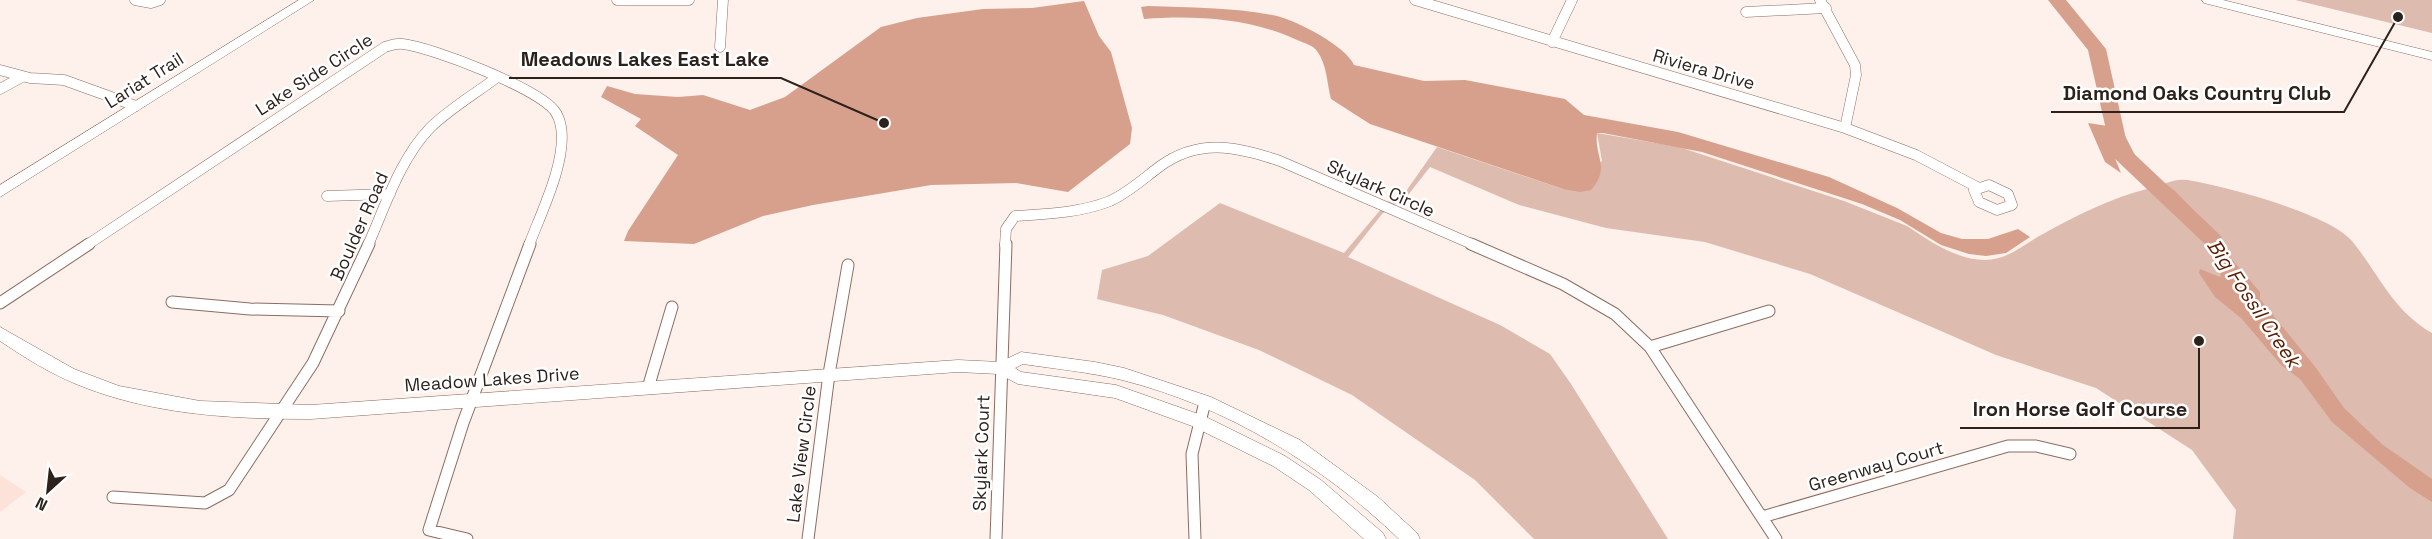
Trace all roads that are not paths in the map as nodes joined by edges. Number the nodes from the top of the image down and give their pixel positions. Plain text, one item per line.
1 (135, 0) edge
2 (160, 0) edge
3 (308, 0) edge
4 (617, 0) edge
5 (689, 0) edge
6 (723, 0) edge
7 (1572, 0) edge
8 (2208, 0) edge
9 (1421, 1) edge
10 (1823, 4) edge
11 (1746, 12) dead end
12 (1552, 42) junction
13 (720, 47) dead end
14 (2432, 56) edge
15 (0, 70) edge
16 (22, 77) junction
17 (496, 78) junction
18 (0, 89) edge
19 (136, 106) junction
20 (1845, 128) junction
21 (1977, 187) dead end
22 (0, 192) edge
23 (390, 194) junction
24 (327, 196) dead end
25 (848, 264) dead end
26 (172, 302) dead end
27 (0, 303) edge
28 (672, 307) dead end
29 (339, 311) junction
30 (1769, 311) dead end
31 (0, 333) edge
32 (1650, 347) junction
33 (1002, 368) junction
34 (829, 374) junction
35 (648, 388) junction
36 (471, 400) junction
37 (1205, 402) junction
38 (281, 412) junction
39 (1198, 421) junction
40 (2070, 454) dead end
41 (113, 497) dead end
42 (1762, 517) junction
43 (467, 539) edge
44 (808, 539) edge
45 (996, 539) edge
46 (1195, 539) edge
47 (1377, 539) edge
48 (1411, 539) edge
49 (1776, 539) edge

1 - 2 street
3 - 19 street, Lariat Trail
4 - 5 street
6 - 13 street
7 - 12 street
8 - 14 street
9 - 12 street, Riviera Drive
10 - 11 street
10 - 20 street
12 - 20 street, Riviera Drive
15 - 16 street
16 - 18 street
16 - 19 street
17 - 23 street, Boulder Road
17 - 27 street, Lake Side Circle
17 - 36 street, Lake Side Circle
19 - 22 street, Lariat Trail
20 - 21 street, Riviera Drive
23 - 24 street
23 - 29 street, Boulder Road
25 - 34 street, Lake View Circle
26 - 29 street
28 - 35 street
29 - 38 street, Boulder Road
30 - 32 street
31 - 38 street, Meadow Lakes Drive
32 - 33 street, Skylark Circle
32 - 42 street, Skylark Circle
33 - 34 street, Meadow Lakes Drive
33 - 37 street, Meadow Lakes Drive
33 - 39 street, Meadow Lakes Drive
33 - 45 street, Skylark Court
34 - 35 street, Meadow Lakes Drive
34 - 44 street, Lake View Circle
35 - 36 street, Meadow Lakes Drive
36 - 38 street, Meadow Lakes Drive
36 - 43 street
37 - 39 street
37 - 48 street, Meadow Lakes Drive
38 - 41 street, Boulder Road
39 - 46 street
39 - 47 street, Meadow Lakes Drive
40 - 42 street, Greenway Court
42 - 49 street, Skylark Circle

